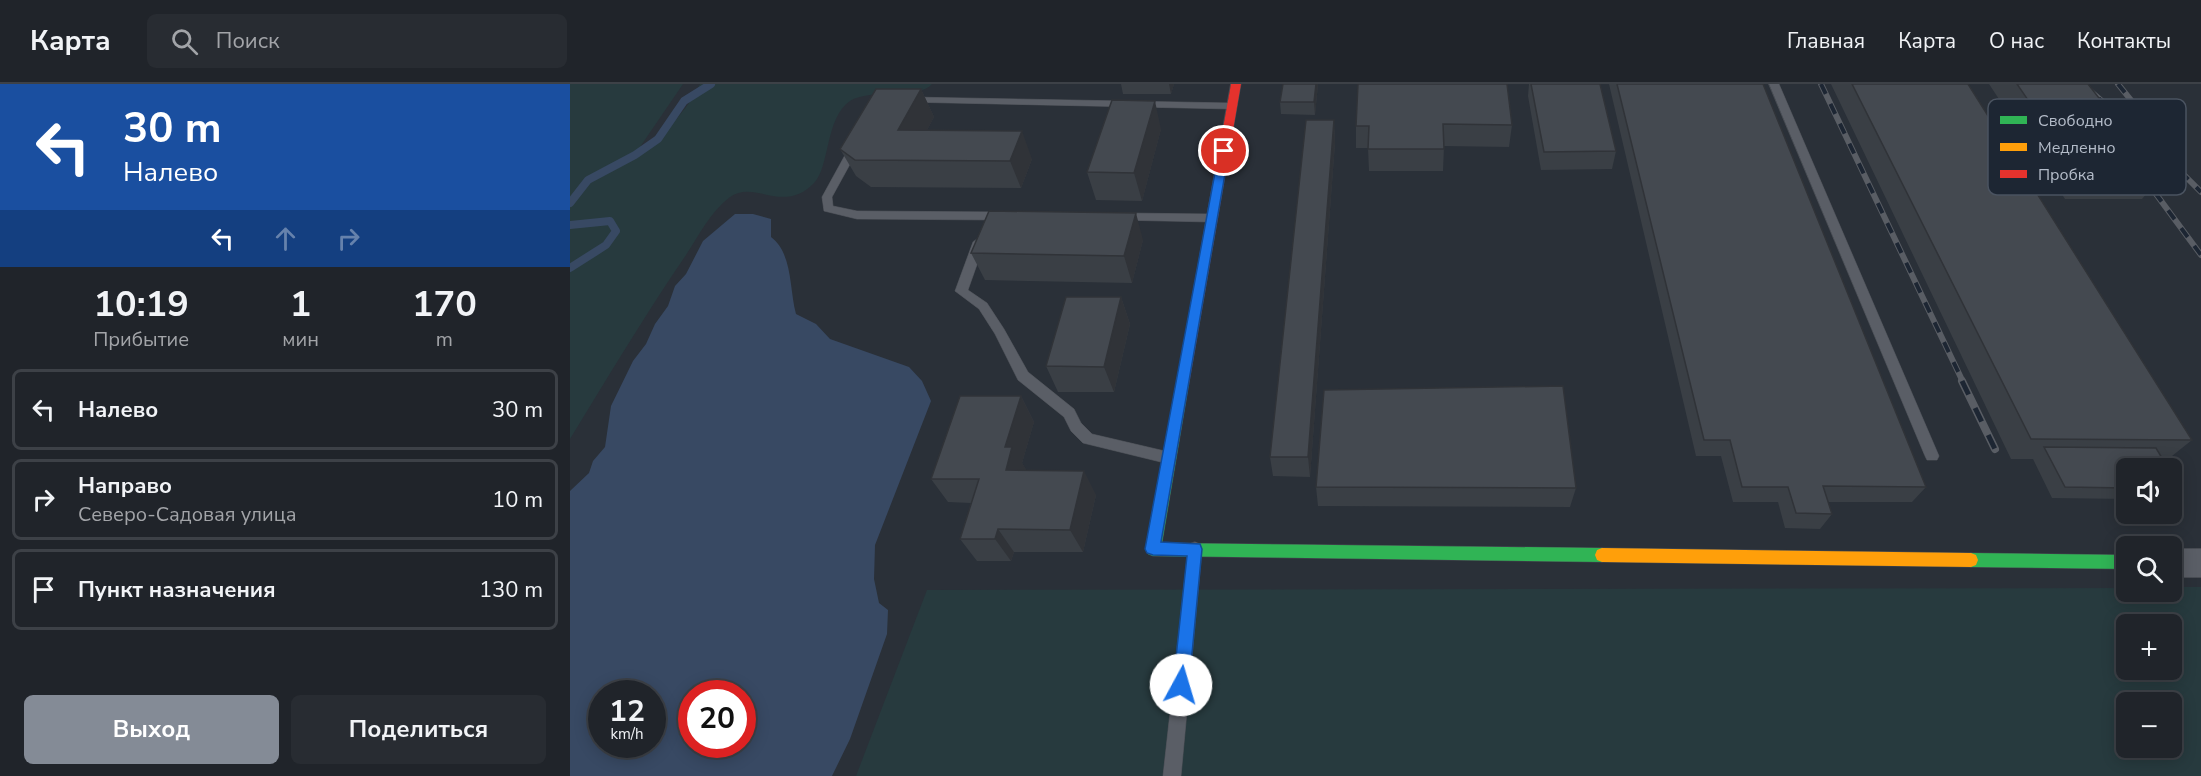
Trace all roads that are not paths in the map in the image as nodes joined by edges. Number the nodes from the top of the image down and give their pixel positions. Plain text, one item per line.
1 (1236, 84) edge
2 (1774, 84) edge
3 (903, 100) edge
4 (1232, 106) junction
5 (861, 135) edge
6 (988, 216) junction
7 (1011, 216) edge
8 (1106, 217) edge
9 (1212, 218) junction
10 (1932, 456) dead end
11 (1169, 458) junction
12 (1195, 549) junction
13 (2116, 562) edge
14 (2182, 563) edge
15 (2201, 563) edge
16 (1172, 776) edge

1 - 4 street
2 - 10 lane
3 - 4 lane
4 - 9 street
5 - 6 lane
6 - 7 lane
6 - 11 lane
8 - 9 lane
9 - 11 street
11 - 12 street
12 - 13 street
12 - 16 lane
14 - 15 street

